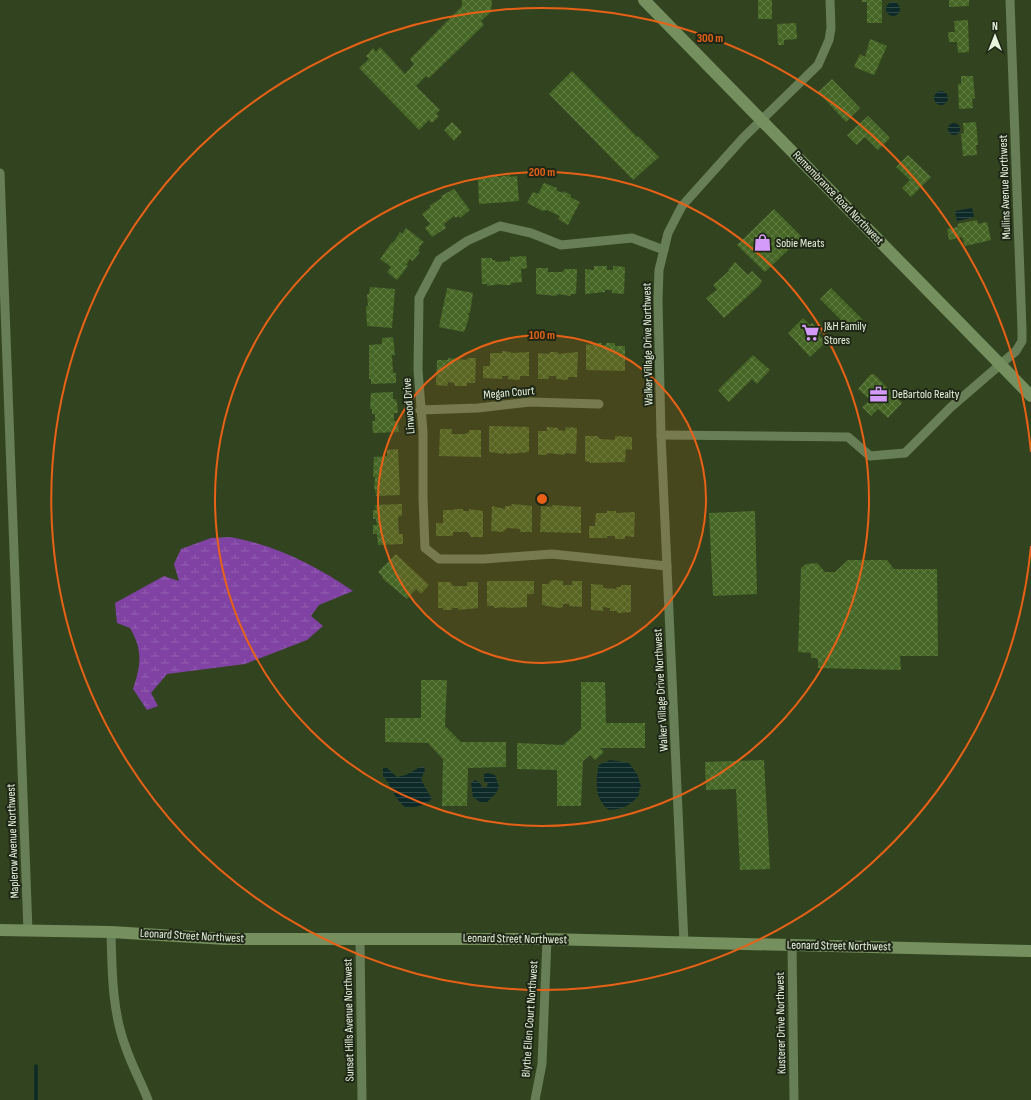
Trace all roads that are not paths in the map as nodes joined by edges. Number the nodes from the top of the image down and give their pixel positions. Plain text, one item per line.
1 (644, 0) edge
2 (830, 0) edge
3 (1010, 0) edge
4 (762, 119) junction
5 (0, 174) edge
6 (664, 250) junction
7 (1002, 365) junction
8 (1031, 396) edge
9 (599, 404) dead end
10 (420, 410) junction
11 (661, 436) junction
12 (667, 566) junction
13 (0, 930) edge
14 (28, 931) junction
15 (111, 932) junction
16 (360, 939) junction
17 (547, 939) junction
18 (684, 943) junction
19 (792, 945) junction
20 (1031, 951) edge
21 (148, 1100) edge
22 (362, 1100) edge
23 (535, 1100) edge
24 (794, 1100) edge

1 - 4 main road, Remembrance Road Northwest
2 - 4 street, Walker Village Drive Northwest
3 - 7 street, Mullins Avenue Northwest
4 - 6 street, Walker Village Drive Northwest
4 - 7 main road, Remembrance Road Northwest
5 - 14 street, Maplerow Avenue Northwest
6 - 10 street, Linwood Drive
6 - 11 street, Walker Village Drive Northwest
7 - 8 main road, Remembrance Road Northwest
7 - 11 street
9 - 10 street, Megan Court
10 - 12 street, Linwood Drive
11 - 12 street, Walker Village Drive Northwest
12 - 18 street, Walker Village Drive Northwest
13 - 14 main road, Leonard Street Northwest
14 - 15 main road, Leonard Street Northwest
15 - 16 main road, Leonard Street Northwest
15 - 21 street
16 - 17 main road, Leonard Street Northwest
16 - 22 street, Sunset Hills Avenue Northwest
17 - 18 main road, Leonard Street Northwest
17 - 23 street, Blythe Ellen Court Northwest
18 - 19 main road, Leonard Street Northwest
19 - 20 main road, Leonard Street Northwest
19 - 24 street, Kusterer Drive Northwest

